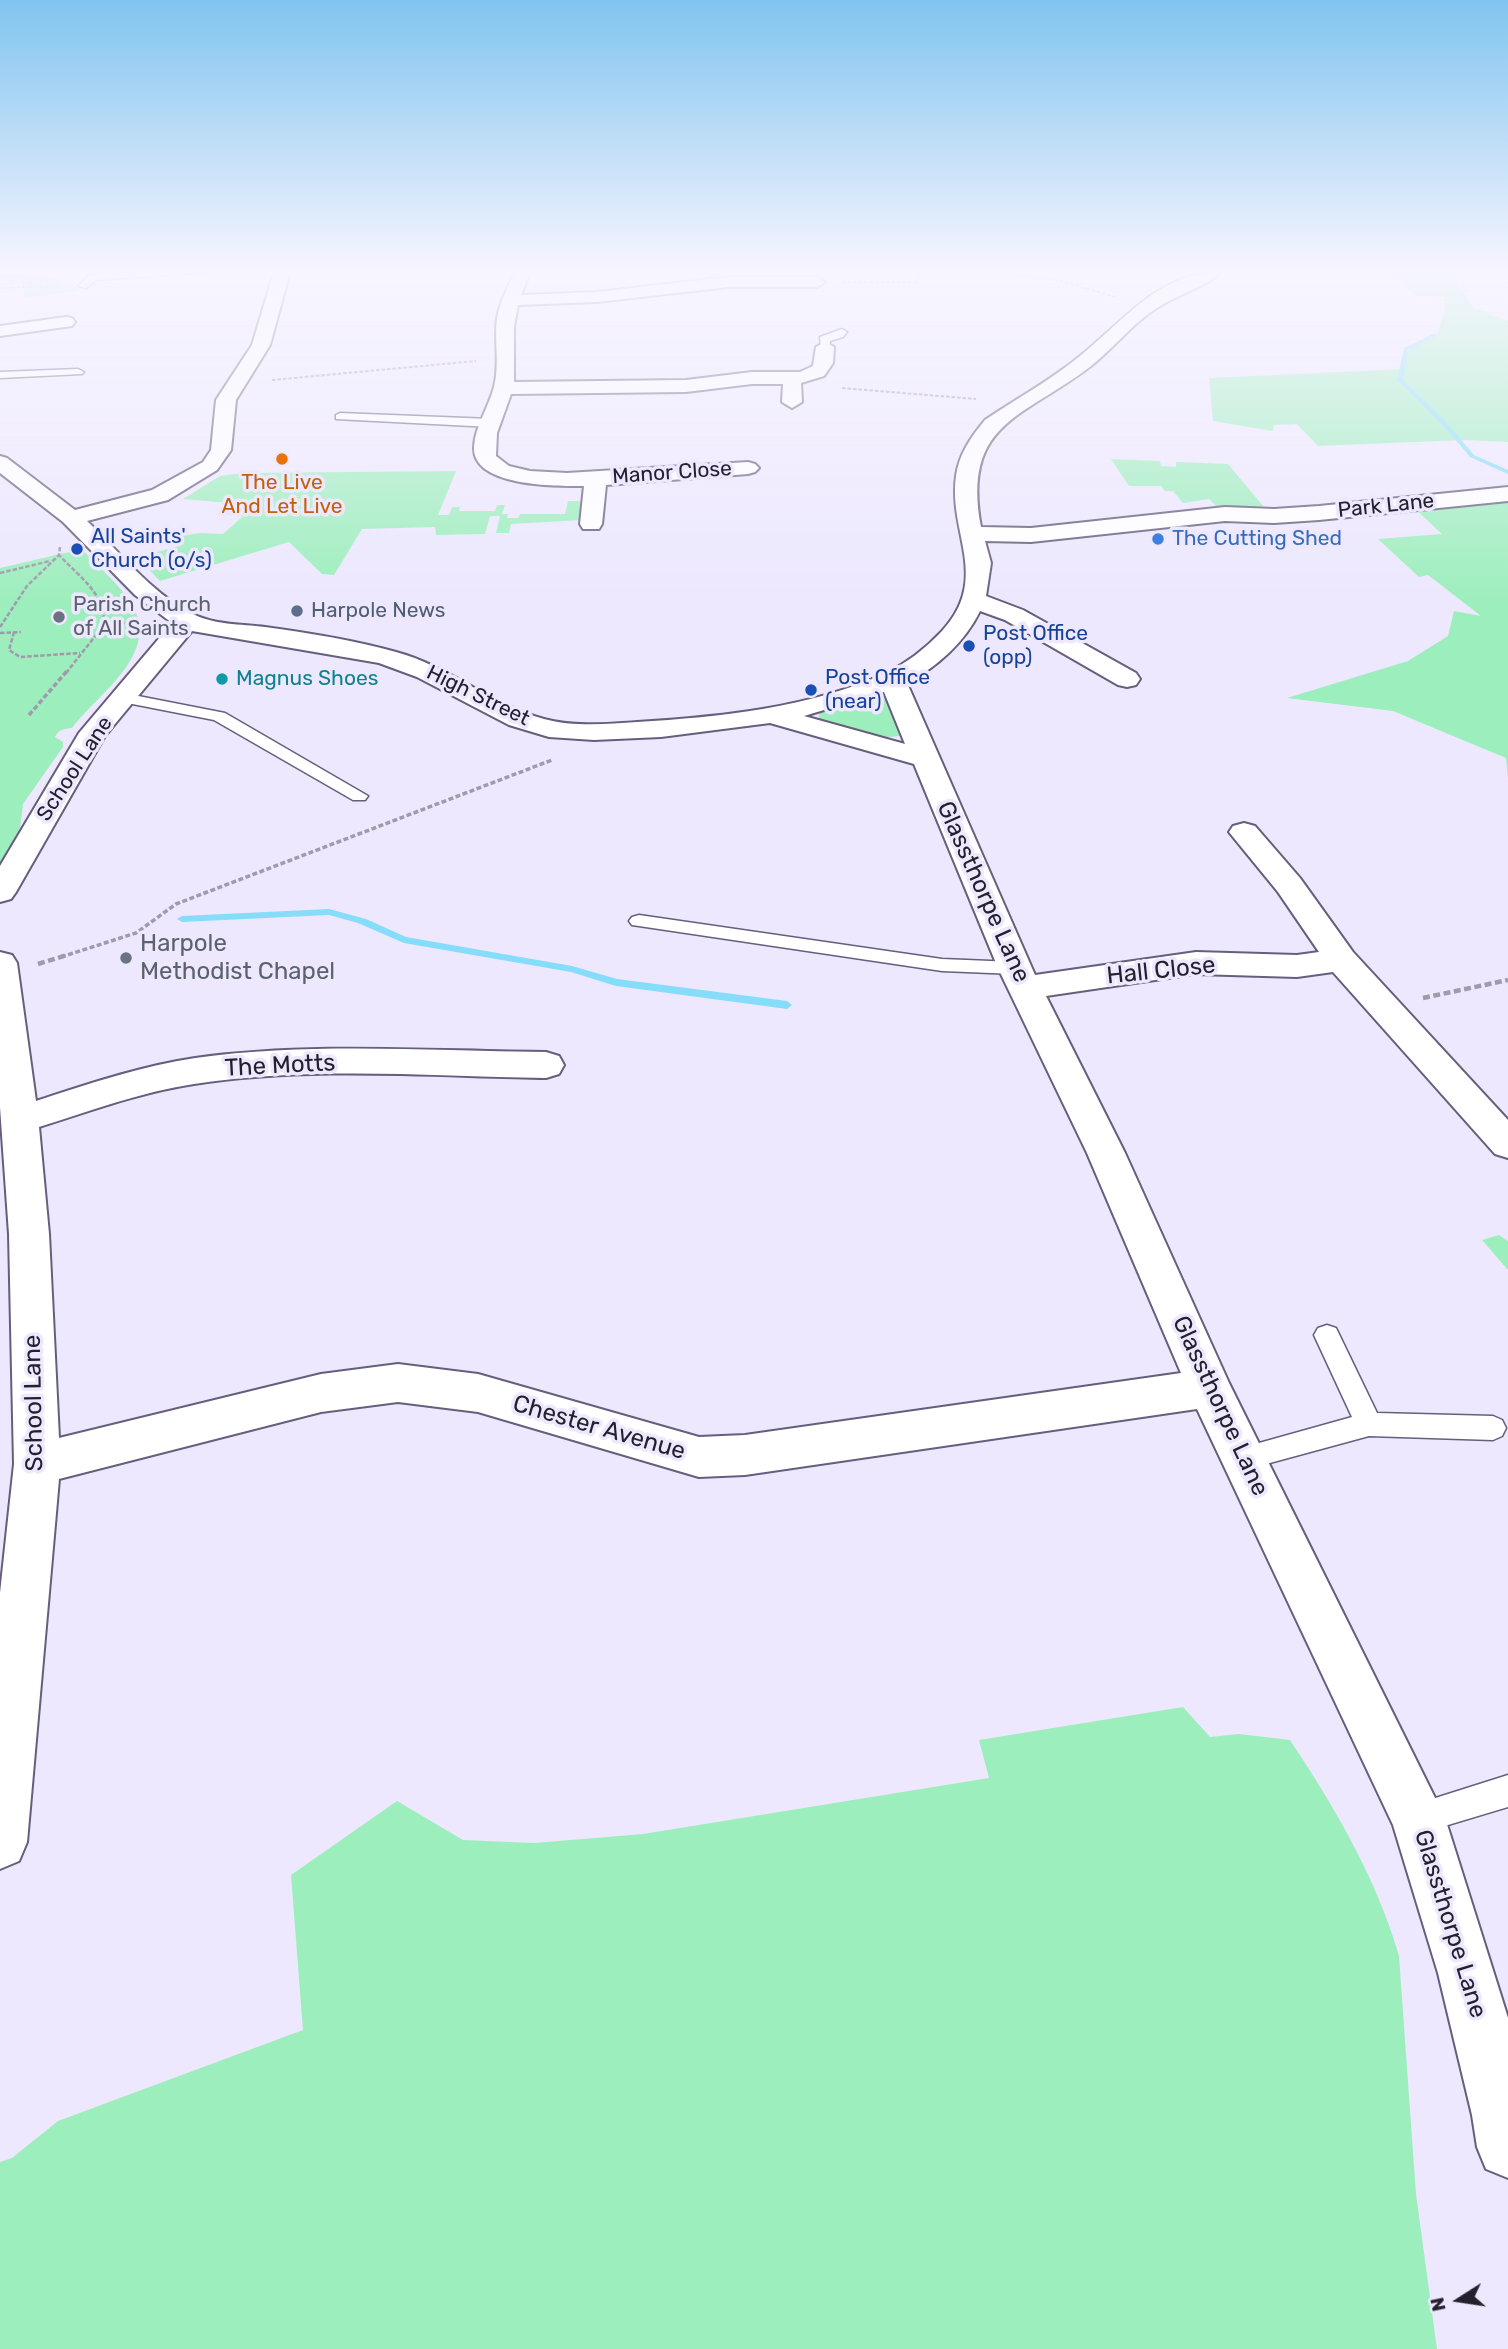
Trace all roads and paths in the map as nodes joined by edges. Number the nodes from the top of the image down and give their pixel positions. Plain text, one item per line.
1 (252, 382) edge
2 (505, 382) edge
3 (722, 382) edge
4 (765, 382) edge
5 (802, 382) edge
6 (1056, 382) edge
7 (236, 383) joint
8 (504, 388) junction
9 (792, 389) junction
10 (1022, 405) junction
11 (341, 417) dead end
12 (491, 423) junction
13 (0, 462) edge
14 (749, 467) dead end
15 (596, 478) junction
16 (1508, 494) edge
17 (72, 519) junction
18 (591, 524) dead end
19 (972, 534) junction
20 (59, 555) dead end
21 (55, 559) junction
22 (63, 560) dead end
23 (0, 573) edge
24 (973, 600) junction
25 (139, 621) dead end
26 (187, 621) junction
27 (102, 625) junction
28 (0, 627) edge
29 (14, 632) junction
30 (21, 632) dead end
31 (0, 633) edge
32 (81, 653) junction
33 (1127, 679) dead end
34 (892, 680) junction
35 (123, 698) junction
36 (29, 715) dead end
37 (772, 715) junction
38 (561, 729) junction
39 (925, 758) junction
40 (359, 796) dead end
41 (1244, 832) dead end
42 (0, 892) edge
43 (639, 921) dead end
44 (1340, 960) junction
45 (1, 972) edge
46 (1020, 978) junction
47 (1508, 980) edge
48 (1383, 1007) junction
49 (6, 1048) edge
50 (546, 1066) dead end
51 (20, 1119) junction
52 (1508, 1144) edge
53 (1327, 1335) dead end
54 (1209, 1388) junction
55 (1369, 1423) junction
56 (1493, 1427) dead end
57 (1244, 1458) junction
58 (37, 1464) junction
59 (1508, 1791) edge
60 (1418, 1818) junction
61 (0, 1842) edge
62 (1508, 2147) edge

1 - 7 path
2 - 8 street, Manor Close
3 - 8 street
4 - 9 street
5 - 9 street
6 - 10 street, High Street
7 - 17 street
8 - 12 street, Manor Close
9 - 10 path
10 - 19 street, High Street
11 - 12 lane
12 - 15 street, Manor Close
13 - 17 street
14 - 15 street, Manor Close
15 - 18 street, Manor Close
16 - 19 street, Park Lane
17 - 26 street
19 - 24 street, High Street
20 - 21 path
21 - 23 path
21 - 28 path
22 - 27 path
24 - 33 street
24 - 34 street, High Street
25 - 27 path
26 - 35 street, School Lane
26 - 38 street, High Street
27 - 32 path
29 - 30 path
29 - 31 path
29 - 32 path
32 - 36 path
34 - 37 street, High Street
34 - 39 street, Glassthorpe Lane
35 - 40 lane
35 - 42 street, School Lane
37 - 38 street, High Street
37 - 39 street, High Street
38 - 45 path
39 - 46 street, Glassthorpe Lane
41 - 44 street
43 - 46 lane
44 - 46 street, Hall Close
44 - 48 street
45 - 49 street, School Lane
46 - 54 street, Glassthorpe Lane
47 - 48 path
48 - 52 street
49 - 51 street, School Lane
50 - 51 street, The Motts
51 - 58 street, School Lane
53 - 55 lane
54 - 57 street, Glassthorpe Lane
54 - 58 street, Chester Avenue
55 - 56 lane
55 - 57 lane
57 - 60 street, Glassthorpe Lane
58 - 61 street, School Lane
59 - 60 lane
60 - 62 street, Glassthorpe Lane

